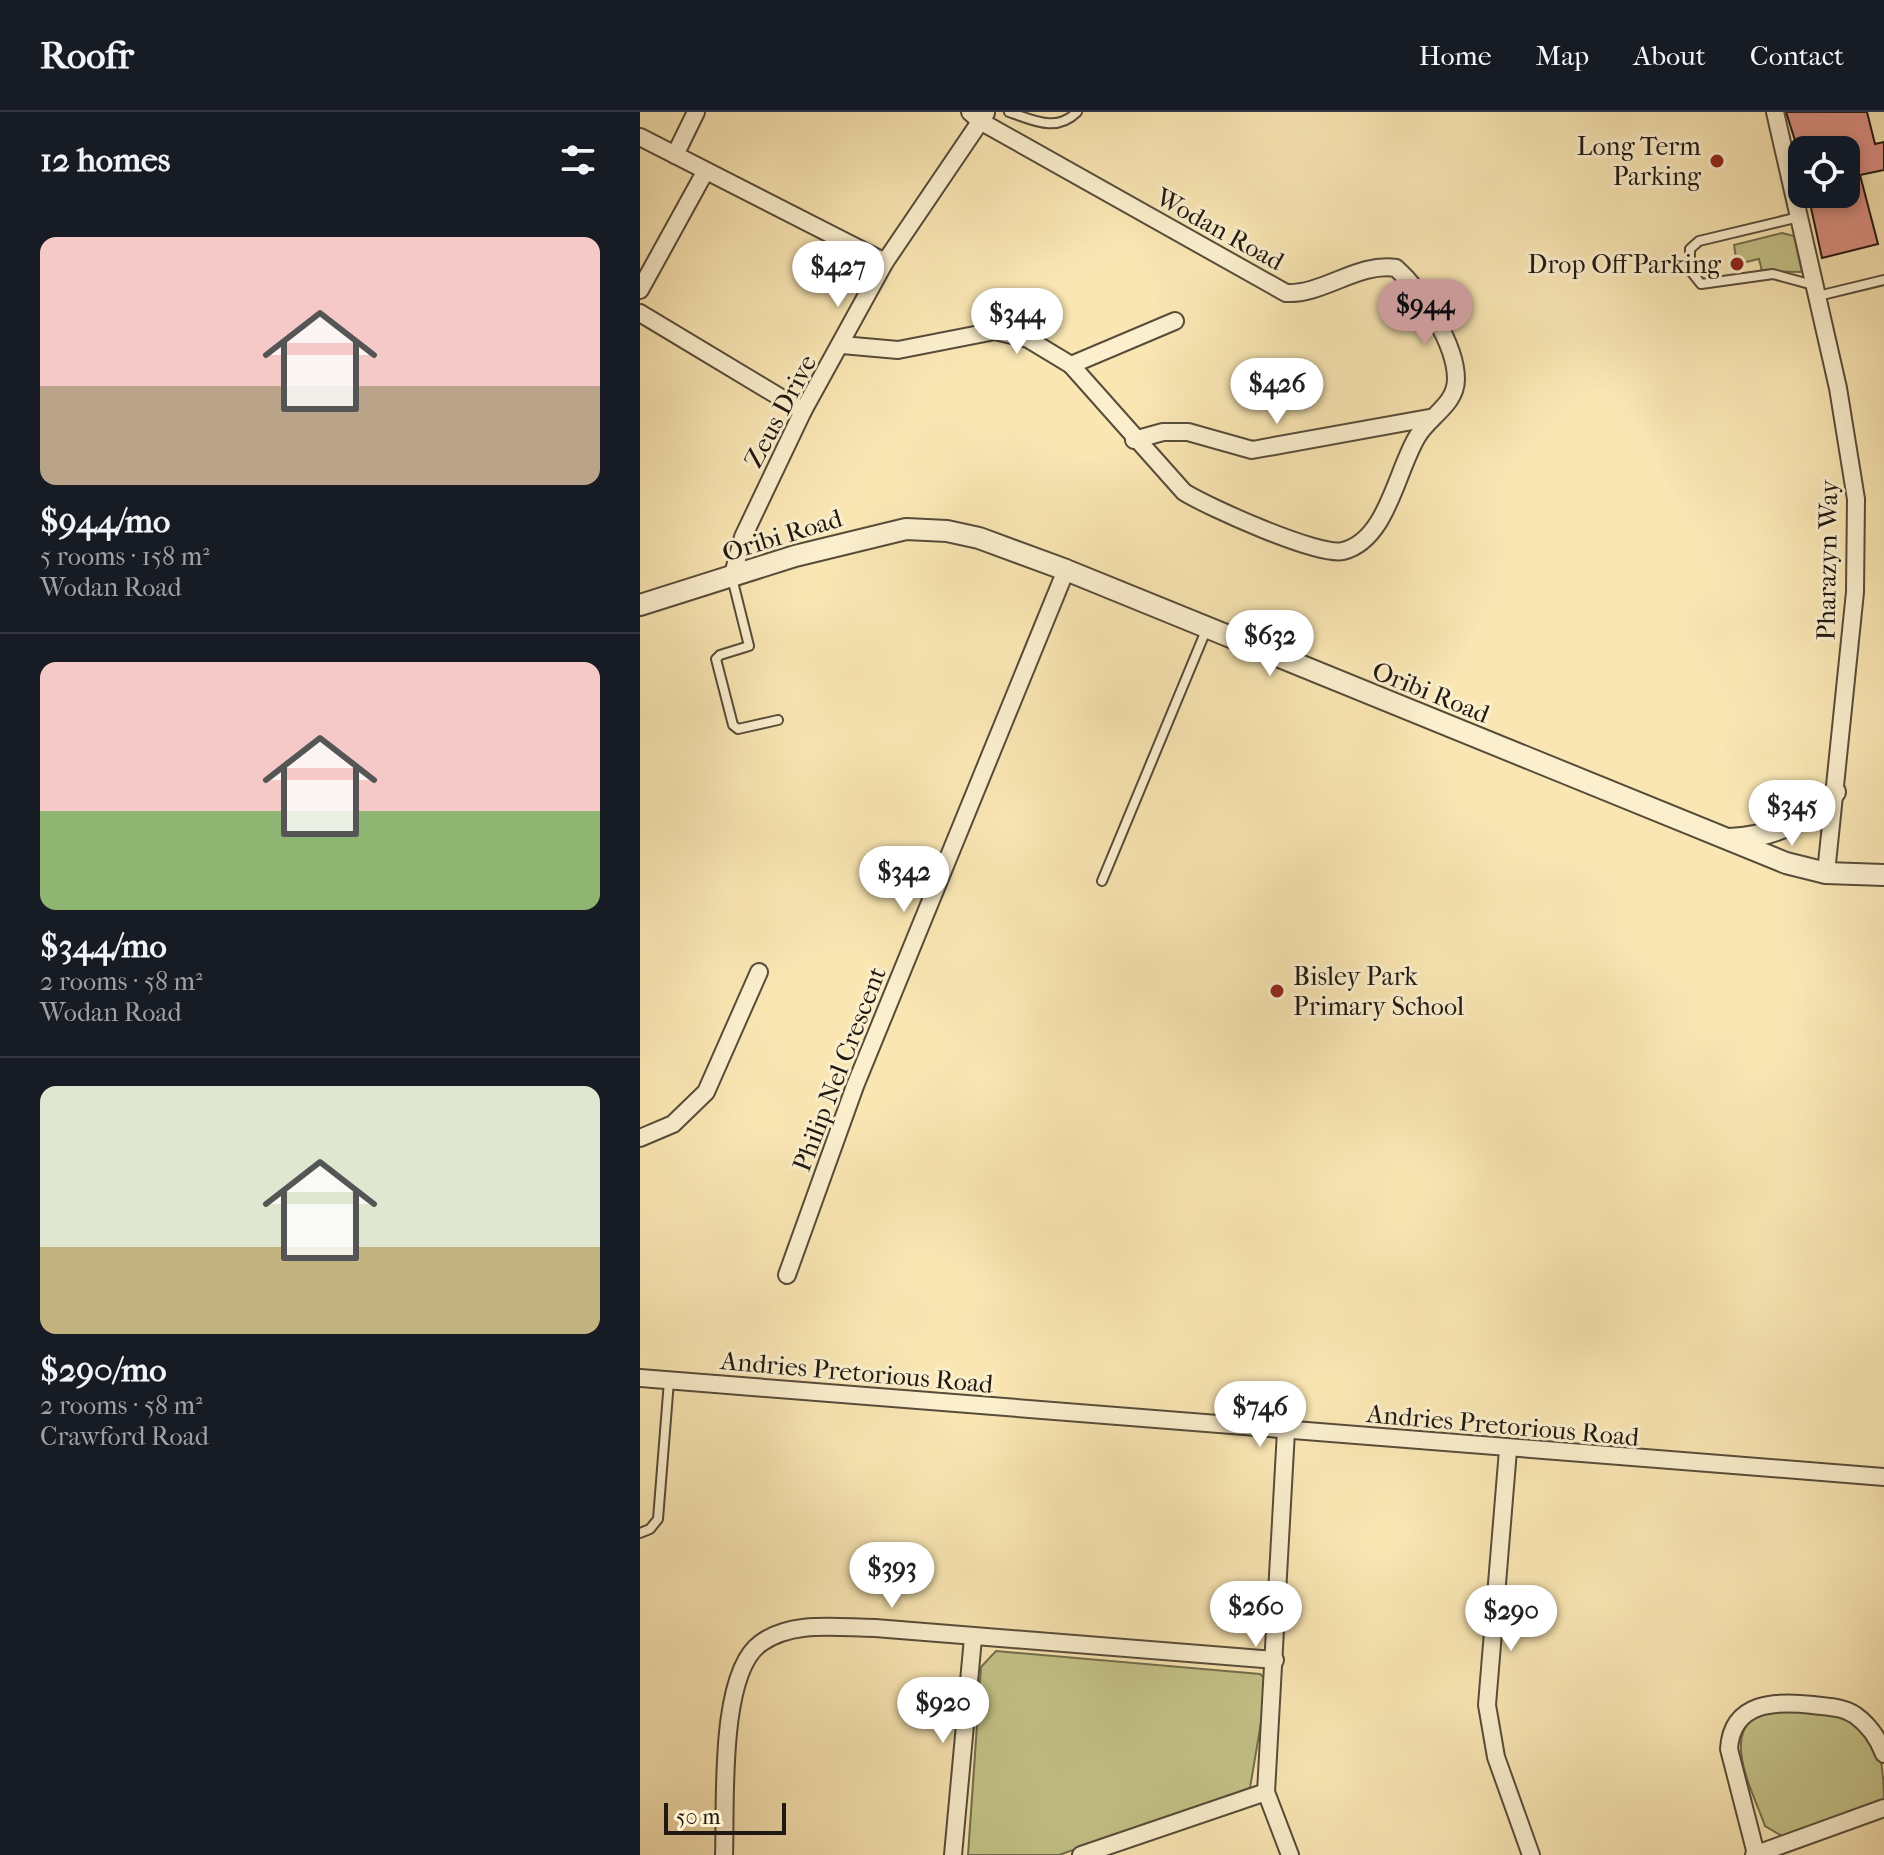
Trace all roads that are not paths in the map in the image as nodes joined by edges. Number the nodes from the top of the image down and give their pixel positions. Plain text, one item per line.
1 (696, 112) edge
2 (1009, 112) edge
3 (1077, 112) edge
4 (1775, 112) edge
5 (979, 115) edge
6 (640, 137) edge
7 (675, 155) junction
8 (705, 172) junction
9 (1799, 217) junction
10 (885, 262) junction
11 (1884, 280) edge
12 (640, 290) edge
13 (1816, 290) junction
14 (640, 313) edge
15 (1175, 321) dead end
16 (842, 345) junction
17 (1071, 365) junction
18 (803, 411) junction
19 (1429, 418) junction
20 (1134, 440) junction
21 (1066, 570) junction
22 (732, 578) junction
23 (640, 605) edge
24 (1207, 628) junction
25 (778, 720) dead end
26 (1835, 792) junction
27 (1721, 839) junction
28 (1826, 873) junction
29 (1884, 875) edge
30 (1102, 881) dead end
31 (759, 972) dead end
32 (640, 1138) edge
33 (787, 1275) dead end
34 (640, 1378) edge
35 (669, 1381) junction
36 (1286, 1431) junction
37 (1508, 1450) junction
38 (1884, 1477) edge
39 (640, 1533) edge
40 (973, 1638) junction
41 (1275, 1660) junction
42 (1884, 1754) edge
43 (1266, 1792) junction
44 (1884, 1808) edge
45 (724, 1855) edge
46 (953, 1855) edge
47 (1081, 1855) edge
48 (1290, 1855) edge
49 (1531, 1855) edge
50 (1755, 1855) edge

1 - 7 street
2 - 3 lane
4 - 9 street, Pharazyn Way
5 - 10 street, Zeus Drive
5 - 19 street, Wodan Road
6 - 7 street
7 - 8 street
8 - 10 street
8 - 12 street
9 - 13 street, Pharazyn Way
9 - 13 lane
10 - 16 street, Zeus Drive
11 - 13 lane
13 - 26 street, Pharazyn Way
14 - 18 street
15 - 17 street
16 - 17 street, Wodan Road
16 - 18 street, Zeus Drive
17 - 20 street, Wodan Road
18 - 22 street, Zeus Drive
19 - 20 street
19 - 20 street, Wodan Road
21 - 22 street, Oribi Road
21 - 24 street, Oribi Road
21 - 33 street, Philip Nel Crescent
22 - 23 street, Oribi Road
22 - 25 lane
24 - 27 street, Oribi Road
24 - 30 lane
26 - 27 street
26 - 28 street, Pharazyn Way
27 - 28 street, Oribi Road
28 - 29 street, Oribi Road
31 - 32 street
34 - 35 street, Andries Pretorious Road
35 - 36 street, Andries Pretorious Road
35 - 39 lane
36 - 37 street, Andries Pretorious Road
36 - 41 street
37 - 38 street, Andries Pretorious Road
37 - 49 street
40 - 41 street
40 - 45 street
40 - 46 street
41 - 43 street
42 - 50 street
43 - 47 street
43 - 48 street
44 - 50 street

